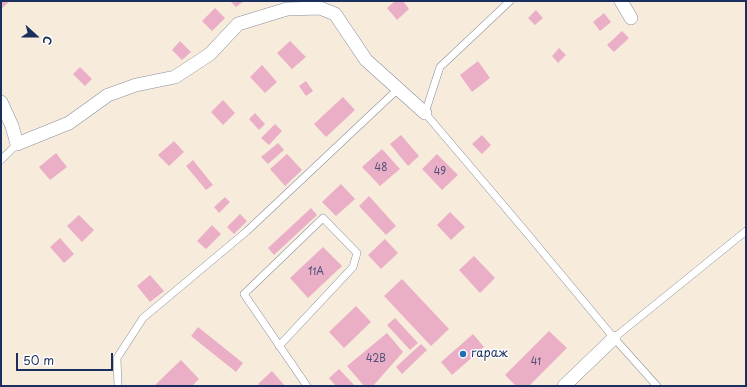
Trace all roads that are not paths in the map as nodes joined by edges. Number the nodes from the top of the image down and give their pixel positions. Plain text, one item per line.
1 (510, 1) edge
2 (621, 1) edge
3 (319, 4) edge
4 (631, 18) dead end
5 (398, 89) junction
6 (1, 102) edge
7 (425, 113) junction
8 (17, 144) junction
9 (1, 160) edge
10 (746, 231) edge
11 (614, 338) junction
12 (279, 346) junction
13 (118, 386) edge
14 (307, 386) edge
15 (564, 386) edge
16 (657, 386) edge

1 - 7 lane
2 - 4 street
3 - 5 street
3 - 8 street
5 - 7 street
5 - 13 lane
6 - 8 street
7 - 11 lane
8 - 9 lane
10 - 11 lane
11 - 15 street
11 - 16 lane
12 - 12 lane
12 - 14 lane

